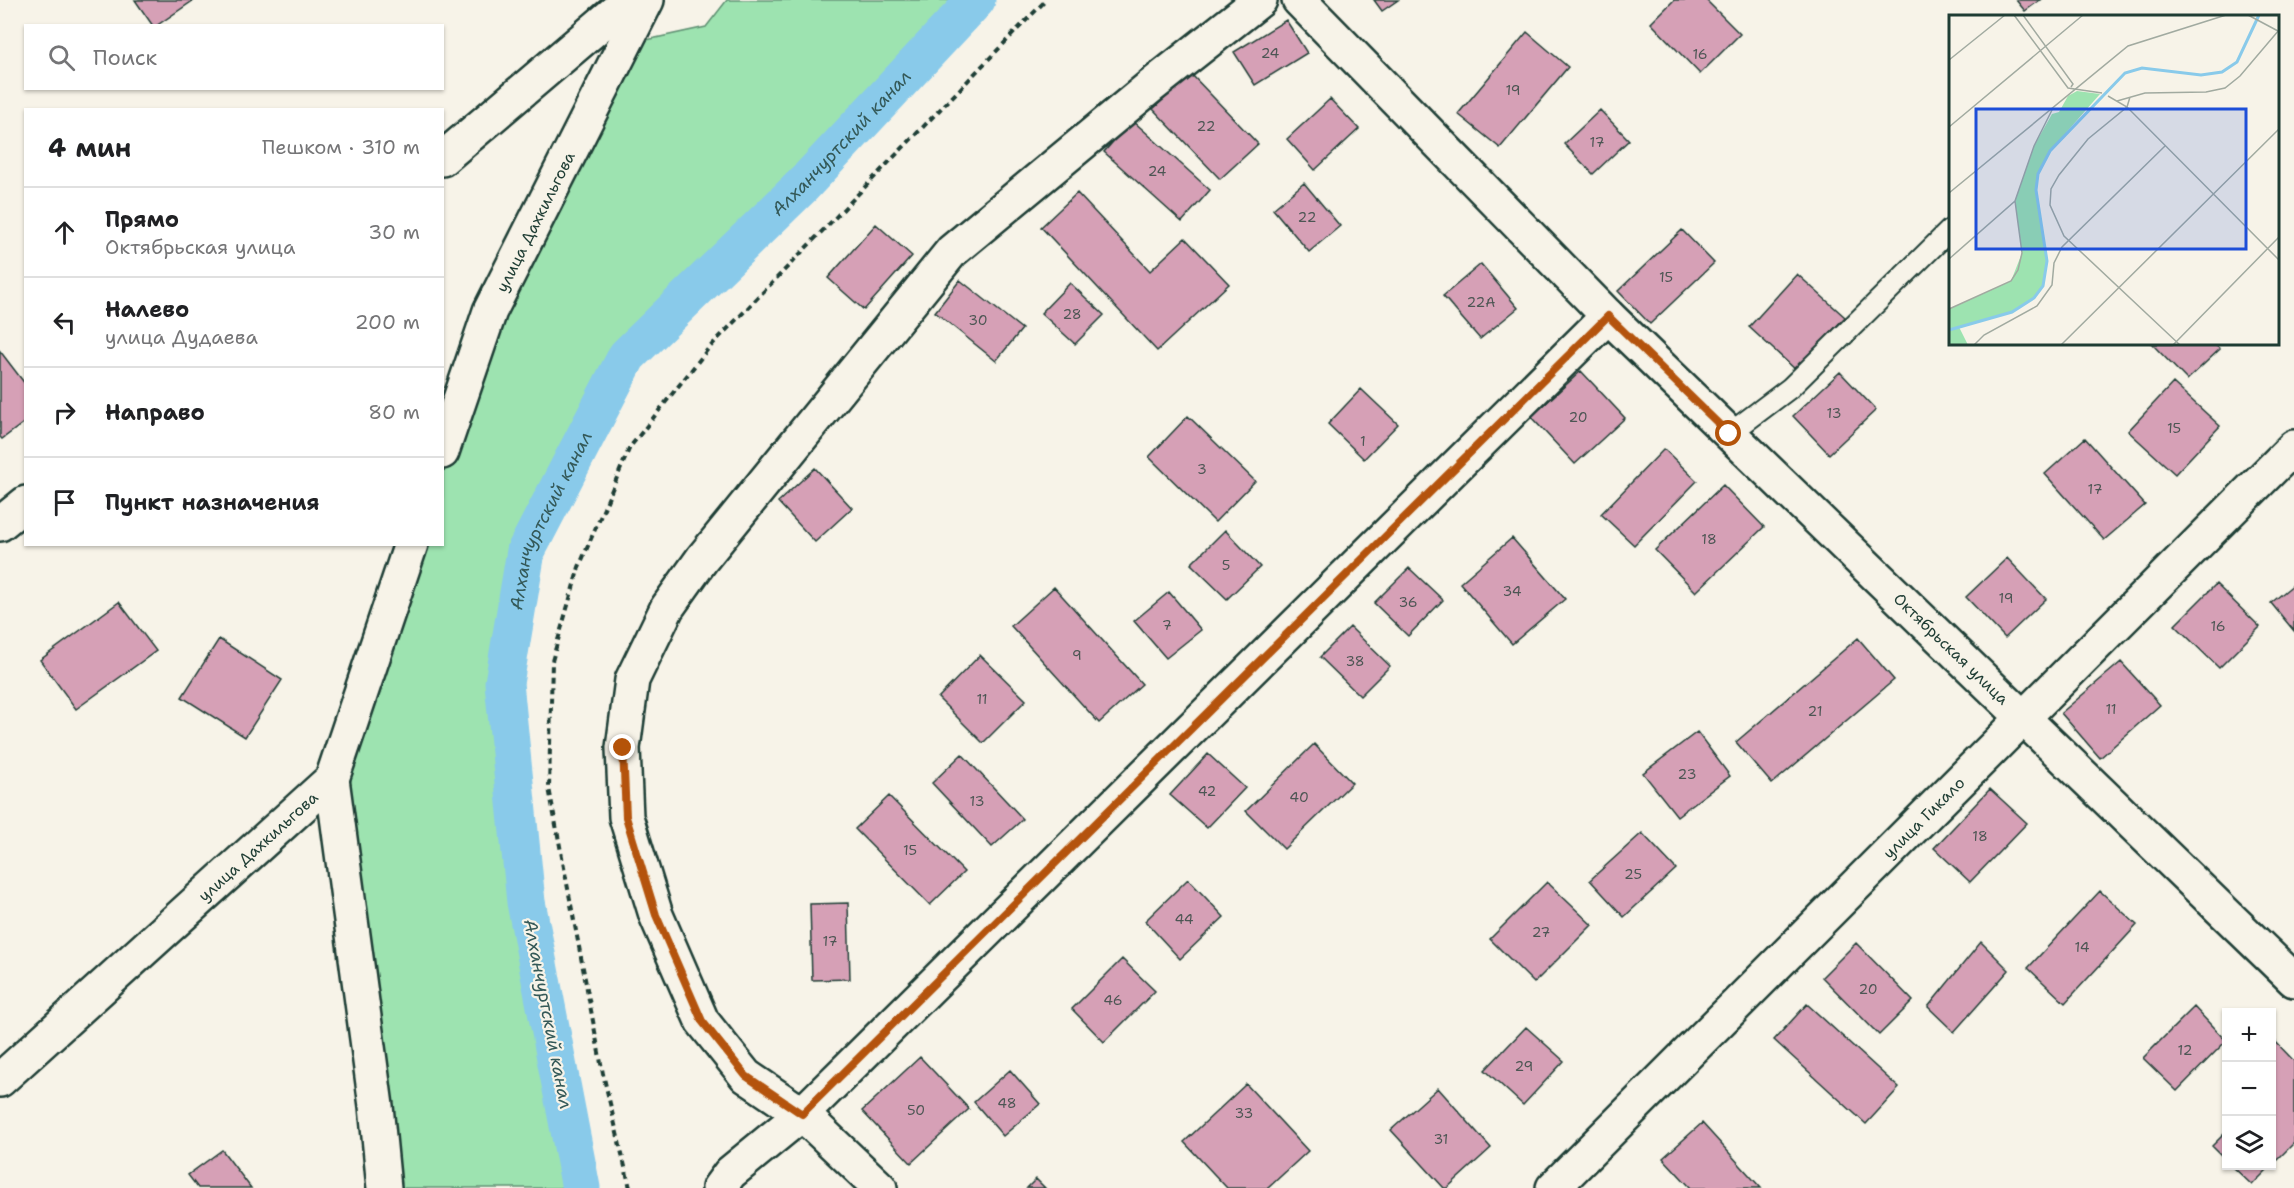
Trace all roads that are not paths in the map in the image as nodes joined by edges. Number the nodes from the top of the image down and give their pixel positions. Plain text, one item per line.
1 (628, 0) edge
2 (647, 0) edge
3 (1260, 0) edge
4 (1299, 0) edge
5 (444, 157) edge
6 (1949, 231) edge
7 (1608, 316) junction
8 (1729, 434) junction
9 (444, 446) edge
10 (2294, 447) edge
11 (24, 505) edge
12 (0, 524) edge
13 (410, 546) edge
14 (2023, 718) junction
15 (332, 779) junction
16 (2294, 980) edge
17 (0, 1080) edge
18 (802, 1114) junction
19 (384, 1188) edge
20 (719, 1188) edge
21 (880, 1188) edge
22 (1553, 1188) edge

1 - 5 street
2 - 9 street, улица Дахкильгова
3 - 18 street
4 - 7 street, Октябрьская улица
6 - 8 lane
7 - 8 street, Октябрьская улица
7 - 18 street
8 - 14 street, Октябрьская улица
10 - 14 street, улица Гикало
11 - 12 street
13 - 15 street, улица Дахкильгова
14 - 16 street, Октябрьская улица
14 - 22 street, улица Гикало
15 - 17 street, улица Дахкильгова
15 - 19 street
18 - 20 street
18 - 21 street

